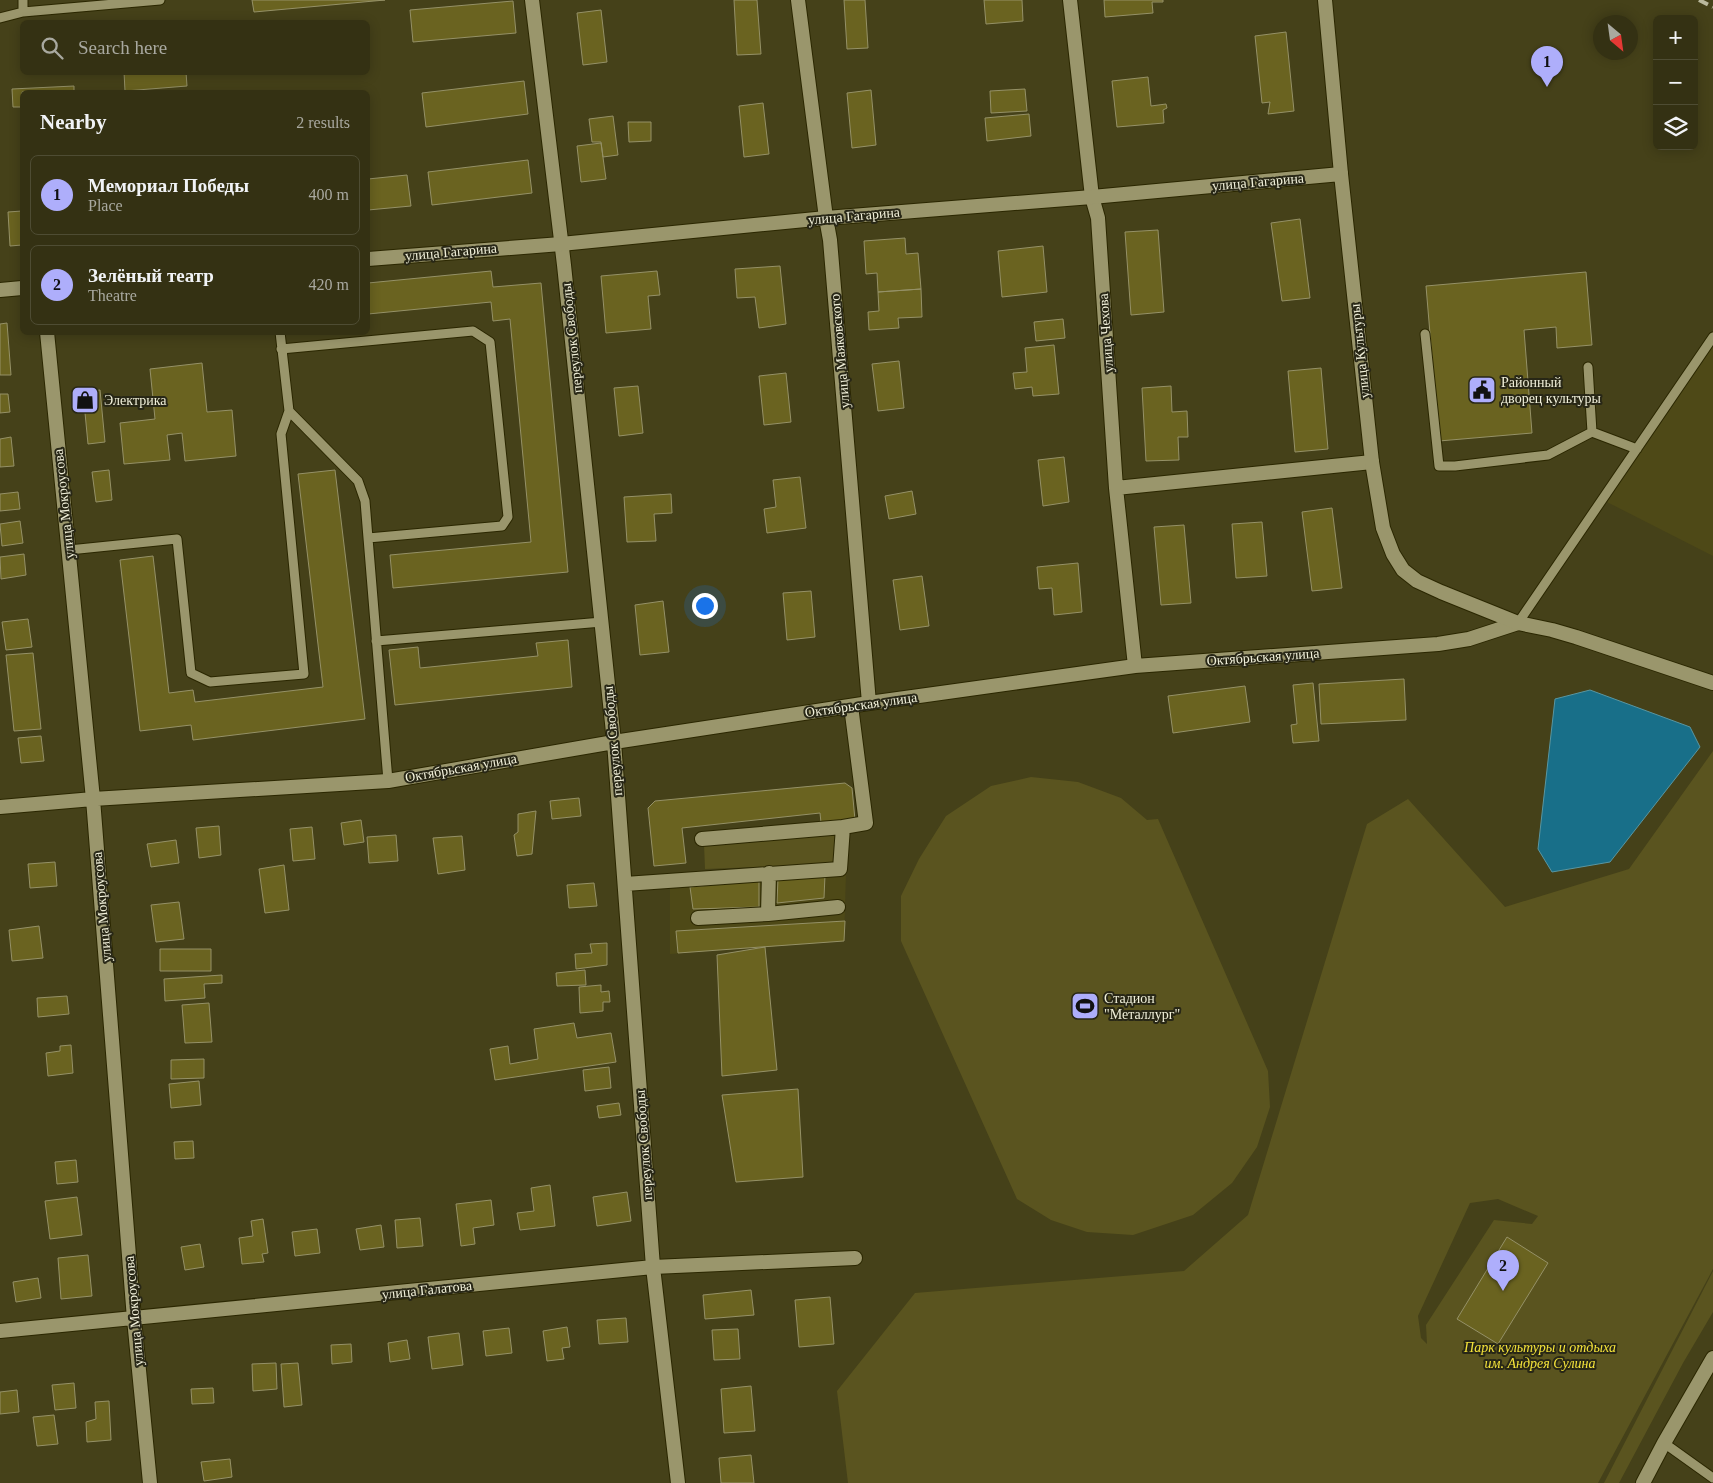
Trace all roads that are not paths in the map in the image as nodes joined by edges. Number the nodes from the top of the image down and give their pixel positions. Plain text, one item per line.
1 (23, 0) edge
2 (160, 0) edge
3 (532, 0) edge
4 (798, 0) edge
5 (1070, 0) edge
6 (1325, 0) edge
7 (23, 12) junction
8 (0, 18) edge
9 (1341, 174) junction
10 (1092, 197) junction
11 (826, 218) junction
12 (561, 244) junction
13 (370, 259) edge
14 (20, 288) edge
15 (0, 290) edge
16 (1425, 334) dead end
17 (47, 335) edge
18 (280, 335) edge
19 (1713, 337) edge
20 (282, 350) junction
21 (1588, 367) dead end
22 (289, 411) junction
23 (1592, 432) junction
24 (1637, 450) junction
25 (1372, 462) junction
26 (1116, 488) junction
27 (368, 538) junction
28 (69, 550) junction
29 (602, 622) junction
30 (1518, 623) junction
31 (376, 641) junction
32 (1135, 666) junction
33 (1713, 684) edge
34 (869, 703) junction
35 (851, 706) junction
36 (614, 742) junction
37 (388, 781) junction
38 (93, 799) junction
39 (0, 807) edge
40 (843, 827) junction
41 (702, 838) dead end
42 (768, 873) junction
43 (625, 884) junction
44 (838, 907) dead end
45 (768, 914) junction
46 (698, 918) dead end
47 (855, 1258) dead end
48 (653, 1267) junction
49 (134, 1319) junction
50 (0, 1331) edge
51 (1713, 1358) edge
52 (1664, 1443) junction
53 (1713, 1478) edge
54 (150, 1483) edge
55 (678, 1483) edge
56 (1643, 1483) edge

1 - 7 lane
2 - 7 lane
3 - 12 street, переулок Свободы
4 - 11 street, улица Маяковского
5 - 10 street, улица Чехова
6 - 9 street, улица Культуры
7 - 8 lane
9 - 10 street, улица Гагарина
9 - 25 street, улица Культуры
10 - 11 street, улица Гагарина
10 - 26 street, улица Чехова
11 - 12 street, улица Гагарина
11 - 34 street, улица Маяковского
12 - 13 street, улица Гагарина
12 - 29 street, переулок Свободы
14 - 15 street
16 - 23 lane
17 - 28 street, улица Мокроусова
18 - 20 lane
19 - 24 lane
20 - 22 lane
20 - 27 lane
21 - 23 lane
22 - 27 lane
22 - 28 lane
23 - 24 lane
24 - 30 lane
25 - 26 street
25 - 30 street, улица Культуры
26 - 32 street, улица Чехова
27 - 31 lane
28 - 38 street, улица Мокроусова
29 - 31 lane
29 - 36 street, переулок Свободы
30 - 32 street, Октябрьская улица
30 - 33 street
31 - 37 lane
32 - 34 street, Октябрьская улица
34 - 35 street, Октябрьская улица
35 - 36 street, Октябрьская улица
35 - 40 street
36 - 37 street, Октябрьская улица
36 - 43 street, переулок Свободы
37 - 38 street, Октябрьская улица
38 - 39 street, Октябрьская улица
38 - 49 street, улица Мокроусова
40 - 41 street
40 - 42 street
42 - 43 street
42 - 45 street
43 - 48 street, переулок Свободы
44 - 45 street
45 - 46 street
47 - 48 street, улица Галатова
48 - 49 street, улица Галатова
48 - 55 street, переулок Свободы
49 - 50 street, улица Галатова
49 - 54 street, улица Мокроусова
51 - 52 street
52 - 53 lane
52 - 56 street

